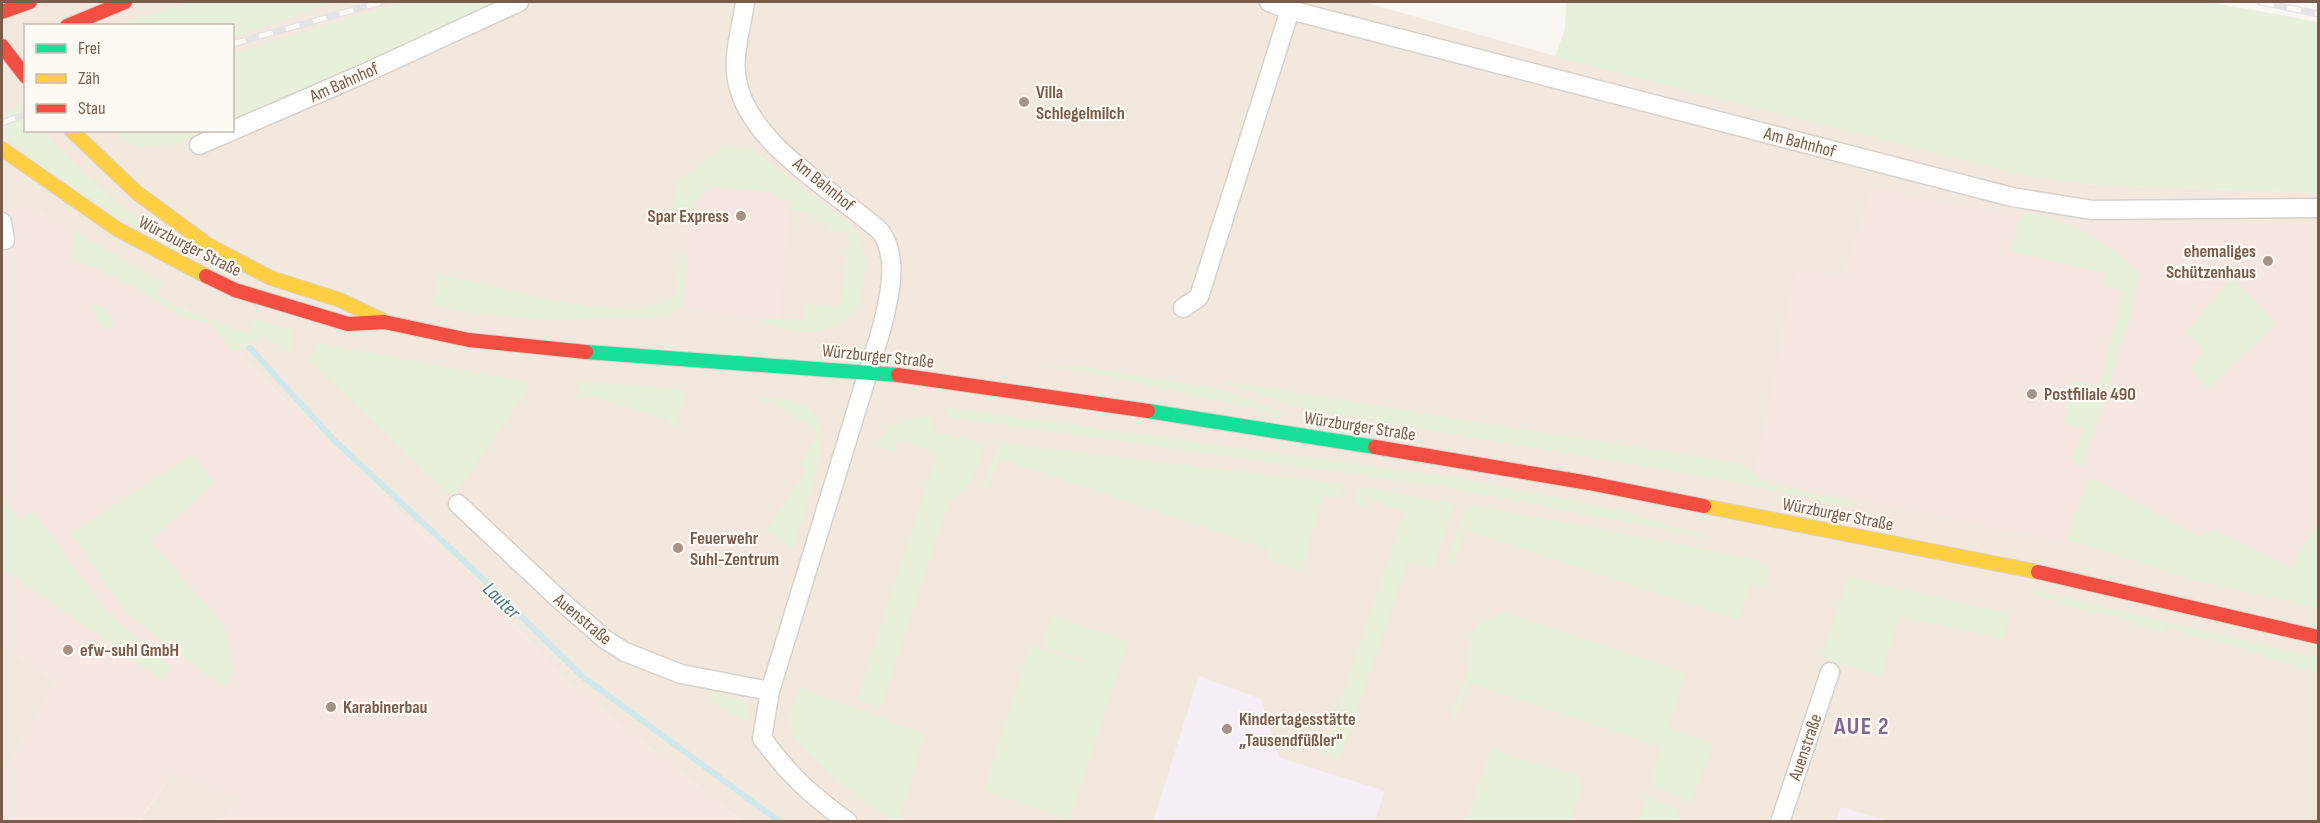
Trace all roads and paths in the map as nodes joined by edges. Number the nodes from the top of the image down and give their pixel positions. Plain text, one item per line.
1 (30, 2) edge
2 (125, 2) edge
3 (519, 2) edge
4 (745, 2) edge
5 (1269, 2) edge
6 (1290, 10) junction
7 (2, 12) edge
8 (72, 24) edge
9 (24, 46) edge
10 (4, 52) edge
11 (24, 75) edge
12 (234, 130) edge
13 (73, 132) edge
14 (229, 132) edge
15 (199, 145) dead end
16 (2, 149) edge
17 (2319, 208) edge
18 (2, 222) edge
19 (5, 240) dead end
20 (1183, 308) dead end
21 (384, 322) junction
22 (870, 371) junction
23 (458, 504) dead end
24 (2319, 637) edge
25 (1830, 672) dead end
26 (770, 691) junction
27 (848, 822) edge
28 (1779, 822) edge

1 - 7 main road
2 - 8 main road
3 - 12 street, Am Bahnhof
4 - 22 street, Am Bahnhof
5 - 6 street, Am Bahnhof
6 - 17 street, Am Bahnhof
6 - 20 street
9 - 10 main road
10 - 11 main road
13 - 21 main road, Würzburger Straße
14 - 15 street, Am Bahnhof
16 - 21 main road, Würzburger Straße
18 - 19 street
21 - 22 main road, Würzburger Straße
22 - 24 main road, Würzburger Straße
22 - 26 street
23 - 26 street, Auenstraße
25 - 28 street, Auenstraße
26 - 27 street

